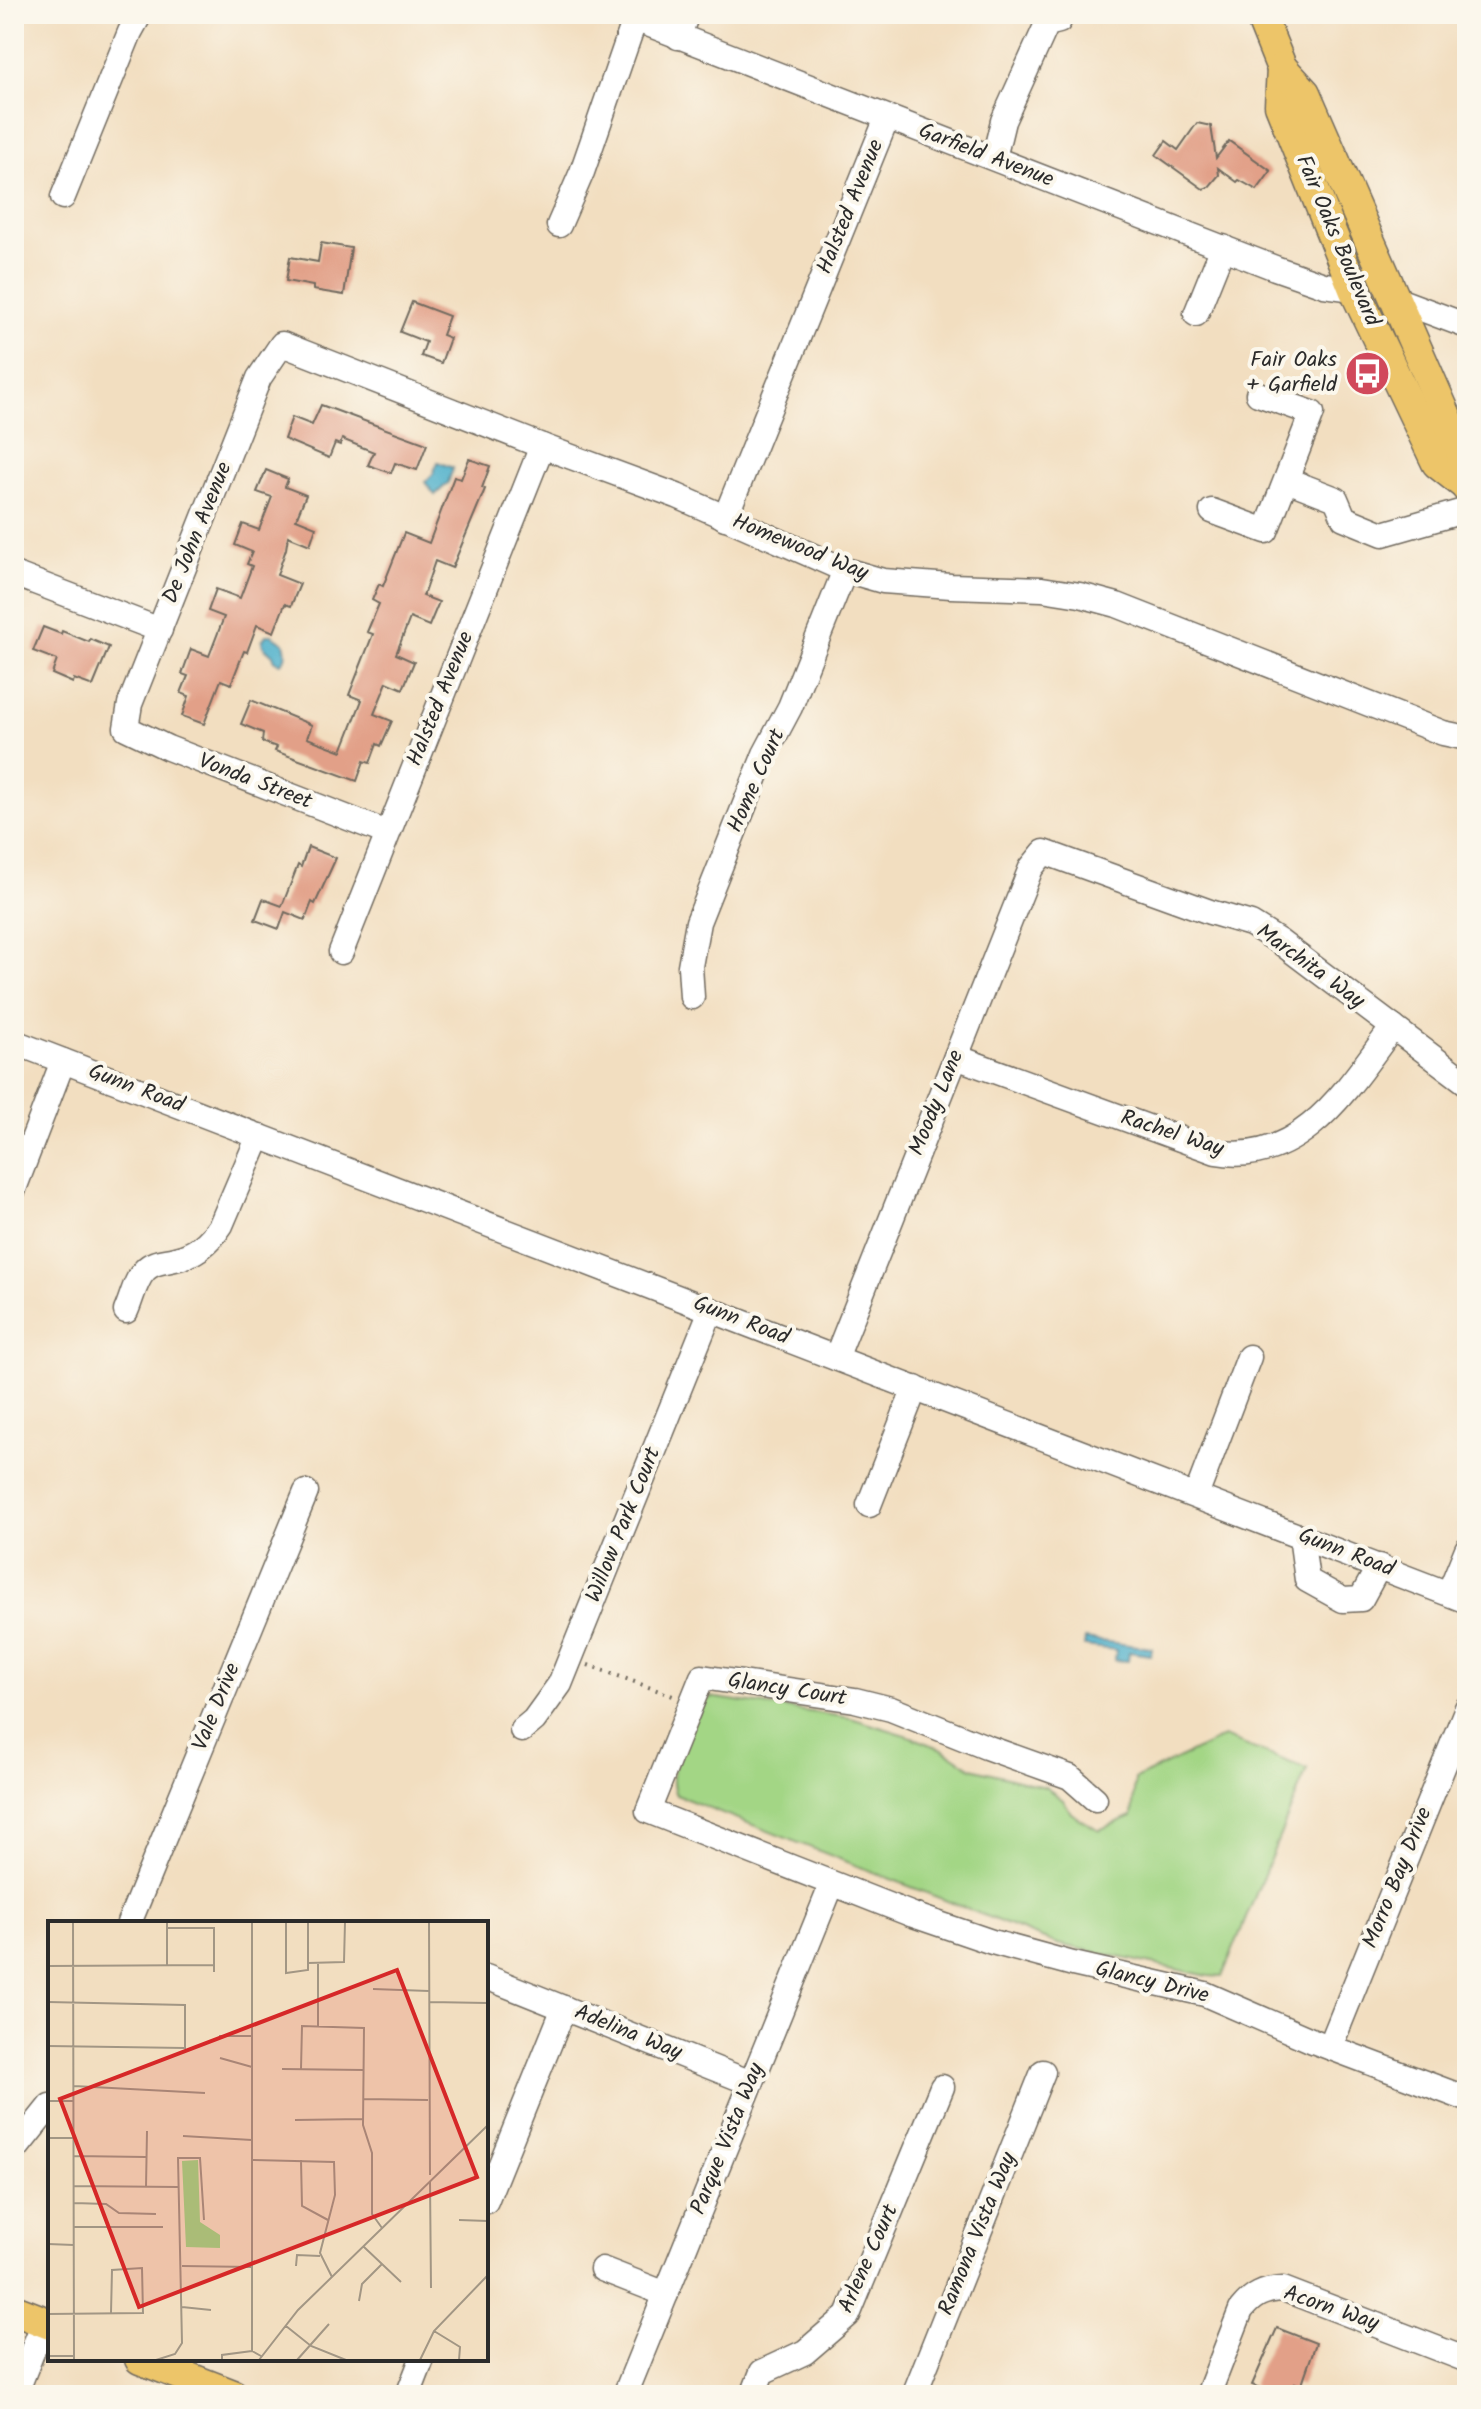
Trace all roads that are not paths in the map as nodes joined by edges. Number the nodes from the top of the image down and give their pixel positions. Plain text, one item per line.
1 (140, 14) edge
2 (1061, 14) edge
3 (1260, 14) edge
4 (628, 17) edge
5 (683, 25) edge
6 (1282, 68) junction
7 (887, 118) junction
8 (994, 158) junction
9 (63, 197) dead end
10 (559, 225) dead end
11 (1223, 247) junction
12 (1354, 289) junction
13 (1395, 299) junction
14 (1196, 314) dead end
15 (1467, 326) edge
16 (282, 344) joint
17 (1258, 394) dead end
18 (1458, 420) edge
19 (542, 446) junction
20 (1287, 480) junction
21 (1466, 494) edge
22 (1212, 511) dead end
23 (725, 518) junction
24 (845, 570) junction
25 (14, 574) edge
26 (160, 630) junction
27 (126, 728) joint
28 (1467, 738) edge
29 (387, 833) junction
30 (1044, 852) joint
31 (341, 952) dead end
32 (692, 997) dead end
33 (1393, 1027) junction
34 (14, 1042) edge
35 (956, 1057) junction
36 (63, 1061) junction
37 (1467, 1083) edge
38 (259, 1136) junction
39 (14, 1189) edge
40 (711, 1310) junction
41 (126, 1311) dead end
42 (1249, 1357) dead end
43 (836, 1358) junction
44 (915, 1388) junction
45 (306, 1492) dead end
46 (1196, 1496) junction
47 (869, 1505) dead end
48 (1301, 1536) junction
49 (1467, 1549) edge
50 (1379, 1566) junction
51 (1458, 1597) edge
52 (1467, 1708) edge
53 (522, 1730) dead end
54 (1095, 1799) dead end
55 (832, 1884) junction
56 (130, 1921) edge
57 (488, 1978) edge
58 (564, 2008) junction
59 (1330, 2047) junction
60 (1043, 2072) dead end
61 (751, 2083) junction
62 (942, 2087) dead end
63 (1467, 2099) edge
64 (48, 2108) edge
65 (14, 2151) edge
66 (488, 2196) edge
67 (602, 2269) dead end
68 (666, 2294) junction
69 (14, 2310) edge
70 (47, 2323) edge
71 (1467, 2360) edge
72 (145, 2361) edge
73 (421, 2361) edge
74 (15, 2395) edge
75 (233, 2395) edge
76 (408, 2395) edge
77 (625, 2395) edge
78 (753, 2395) edge
79 (914, 2395) edge
80 (1208, 2395) edge

1 - 9 street
2 - 8 street
3 - 6 main road, Fair Oaks Boulevard
4 - 5 street, Garfield Avenue
4 - 10 street
5 - 7 street, Garfield Avenue
6 - 12 main road, Fair Oaks Boulevard
6 - 13 main road, Fair Oaks Boulevard
7 - 8 street, Garfield Avenue
7 - 23 street, Halsted Avenue
8 - 11 street, Garfield Avenue
11 - 12 street, Garfield Avenue
11 - 14 street
12 - 21 main road
13 - 15 street
13 - 18 main road, Fair Oaks Boulevard
16 - 19 street, Homewood Way
16 - 26 street, De John Avenue
17 - 20 street
18 - 21 main road, Fair Oaks Boulevard
19 - 23 street, Homewood Way
19 - 29 street, Halsted Avenue
20 - 21 street
20 - 22 street
23 - 24 street, Homewood Way
24 - 28 street, Homewood Way
24 - 32 street, Home Court
25 - 26 street
26 - 27 street, De John Avenue
27 - 29 street, Vonda Street
29 - 31 street, Halsted Avenue
30 - 33 street, Marchita Way
30 - 35 street, Moody Lane
33 - 35 street, Rachel Way
33 - 37 street, Marchita Way
34 - 36 street, Gunn Road
35 - 43 street, Moody Lane
36 - 38 street, Gunn Road
36 - 39 street
38 - 40 street, Gunn Road
38 - 41 street
40 - 43 street, Gunn Road
40 - 53 street, Willow Park Court
42 - 46 street
43 - 44 street, Gunn Road
44 - 46 street, Gunn Road
44 - 47 street
45 - 56 street, Vale Drive
46 - 48 street, Gunn Road
48 - 50 street, Gunn Road
48 - 50 street
49 - 51 street
50 - 51 street, Gunn Road
52 - 59 street, Morro Bay Drive
54 - 55 street, Glancy Court
55 - 59 street, Glancy Drive
55 - 61 street, Parque Vista Way
57 - 58 street
58 - 61 street, Adelina Way
58 - 66 street, Adelina Way
59 - 63 street, Glancy Drive
60 - 79 street, Ramona Vista Way
61 - 68 street, Parque Vista Way
62 - 78 street, Arlene Court
64 - 65 street
67 - 68 street
68 - 77 street, Parque Vista Way
69 - 70 main road
70 - 74 street
71 - 80 street, Acorn Way
72 - 75 main road
73 - 76 street

